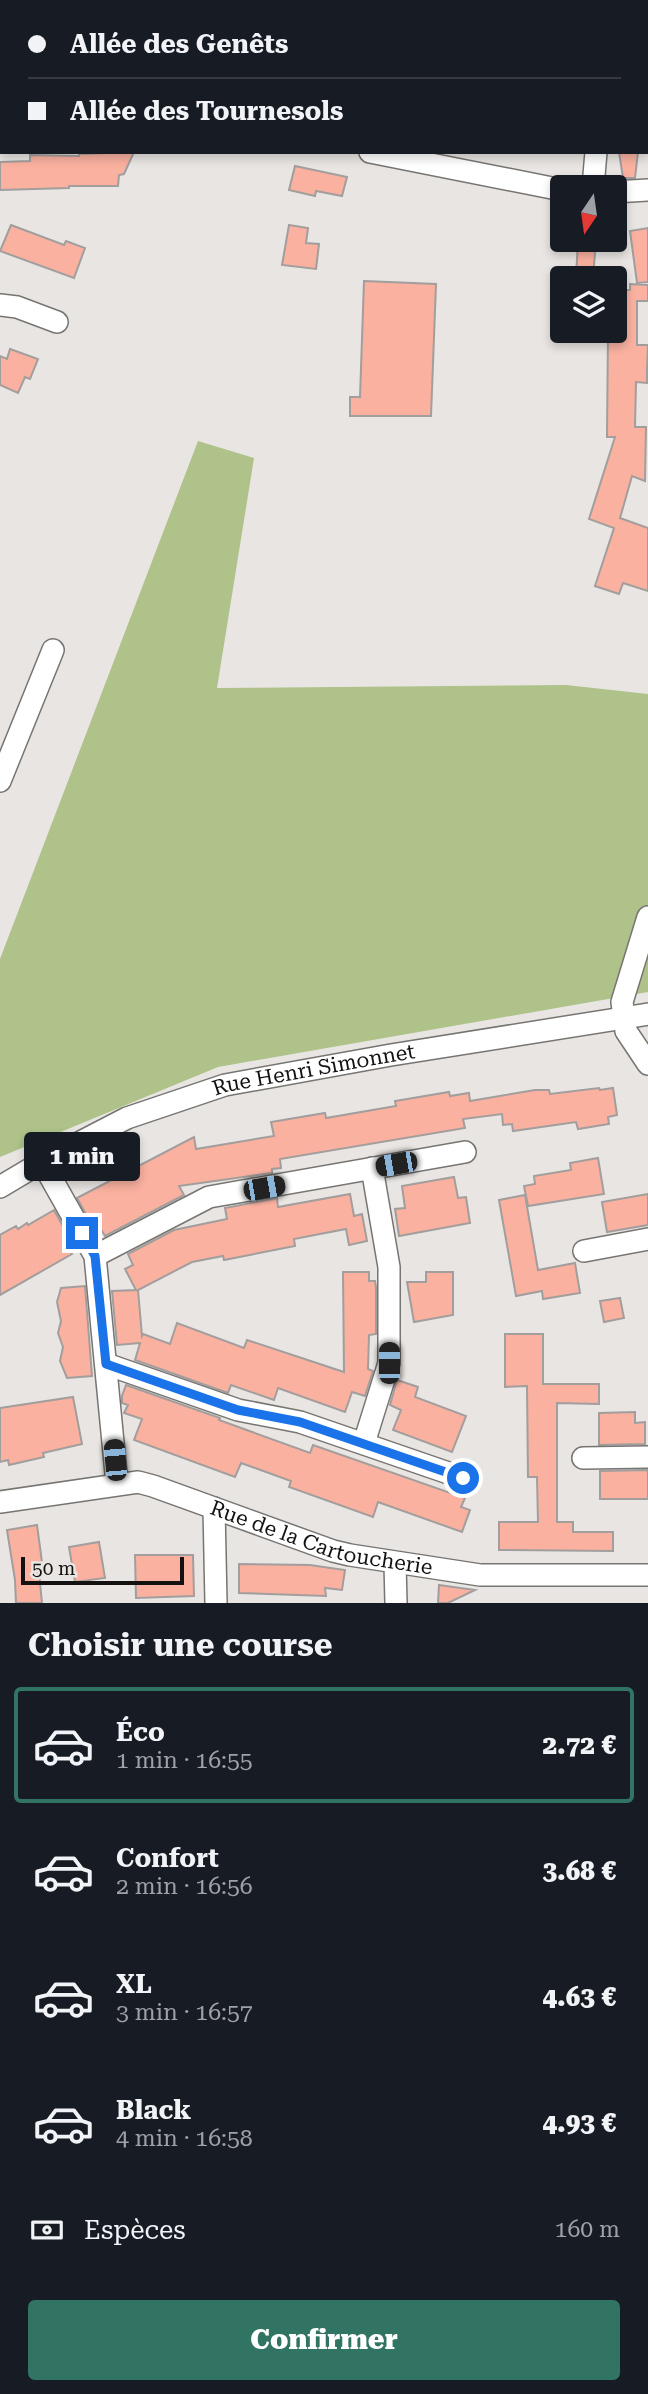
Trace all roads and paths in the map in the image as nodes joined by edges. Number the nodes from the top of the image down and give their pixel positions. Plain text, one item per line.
1 (380, 154) edge
2 (596, 154) edge
3 (594, 175) edge
4 (550, 188) edge
5 (648, 190) edge
6 (627, 191) edge
7 (0, 304) edge
8 (57, 322) dead end
9 (53, 650) dead end
10 (0, 781) edge
11 (648, 918) edge
12 (648, 1014) edge
13 (624, 1018) junction
14 (648, 1065) edge
15 (465, 1152) dead end
16 (42, 1162) junction
17 (372, 1168) junction
18 (0, 1187) edge
19 (648, 1239) edge
20 (584, 1251) dead end
21 (95, 1256) junction
22 (106, 1364) junction
23 (364, 1443) junction
24 (648, 1457) edge
25 (583, 1458) dead end
26 (463, 1478) dead end
27 (117, 1483) junction
28 (0, 1502) edge
29 (214, 1508) junction
30 (395, 1563) junction
31 (648, 1575) edge
32 (216, 1603) edge
33 (396, 1603) edge

1 - 4 street
2 - 3 street
5 - 6 street
7 - 8 street
9 - 10 street
11 - 13 street
12 - 13 street, Rue Henri Simonnet
13 - 14 street
13 - 16 street, Rue Henri Simonnet
15 - 17 street
16 - 18 street, Rue Henri Simonnet
16 - 21 street
17 - 21 street
17 - 23 street
19 - 20 street
21 - 22 street
22 - 23 street
22 - 27 street
23 - 26 street
24 - 25 street
27 - 28 street, Rue de la Cartoucherie
27 - 29 street, Rue de la Cartoucherie
29 - 30 street, Rue de la Cartoucherie
29 - 32 street
30 - 31 street, Rue de la Cartoucherie
30 - 33 street

